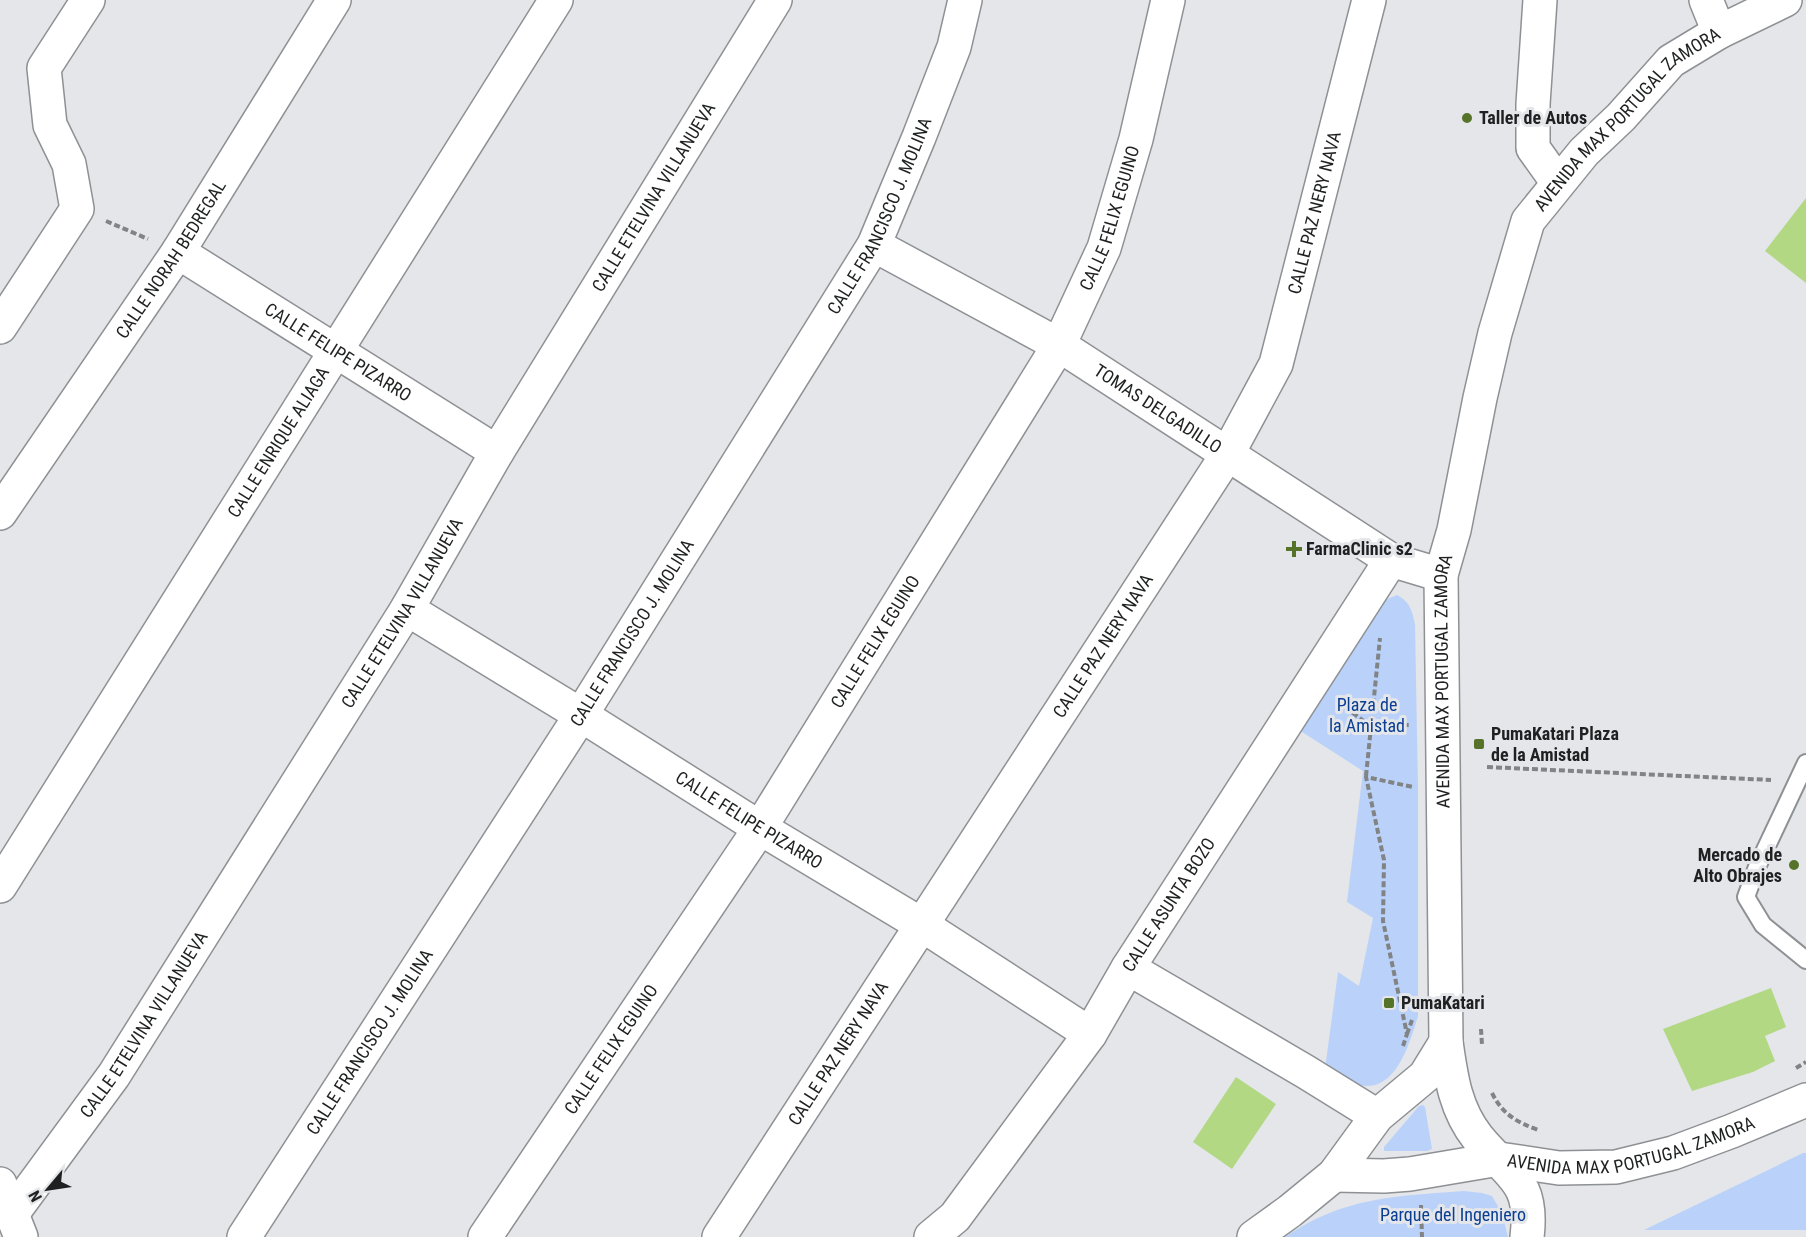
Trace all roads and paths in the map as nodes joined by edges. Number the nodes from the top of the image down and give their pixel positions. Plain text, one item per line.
1 (88, 0) edge
2 (334, 0) edge
3 (556, 0) edge
4 (775, 0) edge
5 (965, 0) edge
6 (1168, 0) edge
7 (1369, 0) edge
8 (1540, 0) edge
9 (1706, 0) edge
10 (1785, 0) edge
11 (1719, 32) junction
12 (1558, 183) junction
13 (77, 209) junction
14 (874, 245) junction
15 (178, 252) junction
16 (0, 327) edge
17 (1059, 345) junction
18 (337, 351) junction
19 (497, 452) junction
20 (1227, 455) junction
21 (0, 513) edge
22 (1392, 560) junction
23 (1441, 575) junction
24 (407, 609) junction
25 (1380, 635) dead end
26 (1333, 699) dead end
27 (1412, 714) dead end
28 (581, 715) junction
29 (1371, 725) junction
30 (1405, 725) dead end
31 (1412, 735) dead end
32 (1806, 763) edge
33 (1487, 766) dead end
34 (1412, 776) dead end
35 (1366, 777) junction
36 (1797, 782) junction
37 (1412, 786) junction
38 (1412, 798) dead end
39 (760, 828) junction
40 (0, 886) edge
41 (922, 925) junction
42 (1806, 960) edge
43 (1128, 968) junction
44 (1413, 1016) dead end
45 (1480, 1023) dead end
46 (1090, 1034) junction
47 (1407, 1034) junction
48 (1446, 1042) junction
49 (1482, 1050) dead end
50 (1401, 1052) dead end
51 (1806, 1062) edge
52 (1792, 1071) dead end
53 (1489, 1085) dead end
54 (1806, 1100) edge
55 (1377, 1116) junction
56 (1542, 1132) dead end
57 (1499, 1159) junction
58 (1334, 1174) junction
59 (0, 1184) edge
60 (1420, 1198) dead end
61 (17, 1226) edge
62 (47, 1237) edge
63 (244, 1237) edge
64 (485, 1237) edge
65 (719, 1237) edge
66 (931, 1237) edge
67 (1254, 1237) edge
68 (1422, 1237) edge
69 (1527, 1237) edge

1 - 13 street
2 - 15 street, CALLE NORAH BEDREGAL
3 - 18 street, CALLE ENRIQUE ALIAGA
4 - 19 street, CALLE ETELVINA VILLANUEVA
5 - 14 street, CALLE FRANCISCO J. MOLINA
6 - 17 street, CALLE FELIX EGUINO
7 - 20 street, CALLE PAZ NERY NAVA
8 - 12 street
9 - 11 street
10 - 11 street, AVENIDA MAX PORTUGAL ZAMORA
11 - 12 street, AVENIDA MAX PORTUGAL ZAMORA
12 - 23 street, AVENIDA MAX PORTUGAL ZAMORA
13 - 15 path
13 - 16 street
14 - 17 street, TOMAS DELGADILLO
14 - 28 street, CALLE FRANCISCO J. MOLINA
15 - 18 street, CALLE FELIPE PIZARRO
15 - 21 street, CALLE NORAH BEDREGAL
17 - 20 street, TOMAS DELGADILLO
17 - 39 street, CALLE FELIX EGUINO
18 - 19 street, CALLE FELIPE PIZARRO
18 - 40 street, CALLE ENRIQUE ALIAGA
19 - 24 street, CALLE ETELVINA VILLANUEVA
20 - 22 street, TOMAS DELGADILLO
20 - 41 street, CALLE PAZ NERY NAVA
22 - 23 street, TOMAS DELGADILLO
22 - 43 street, CALLE ASUNTA BOZO
23 - 48 street, AVENIDA MAX PORTUGAL ZAMORA
24 - 28 street, CALLE FELIPE PIZARRO
24 - 61 street, CALLE ETELVINA VILLANUEVA
25 - 29 path
26 - 29 path
27 - 31 path
28 - 39 street, CALLE FELIPE PIZARRO
28 - 63 street, CALLE FRANCISCO J. MOLINA
29 - 30 path
29 - 35 path
32 - 36 lane
33 - 36 path
34 - 37 path
35 - 37 path
35 - 47 path
36 - 42 lane
37 - 38 path
39 - 41 street, CALLE FELIPE PIZARRO
39 - 64 street, CALLE FELIX EGUINO
41 - 46 street, CALLE FELIPE PIZARRO
41 - 65 street, CALLE PAZ NERY NAVA
43 - 46 street, CALLE ASUNTA BOZO
43 - 55 street
44 - 47 path
45 - 49 path
46 - 66 street, CALLE ASUNTA BOZO
47 - 50 path
48 - 55 street
48 - 57 street, AVENIDA MAX PORTUGAL ZAMORA
51 - 52 path
53 - 56 path
54 - 57 street, AVENIDA MAX PORTUGAL ZAMORA
55 - 58 street
57 - 58 street
57 - 69 street
58 - 67 street
59 - 61 street
60 - 68 path
61 - 62 street

